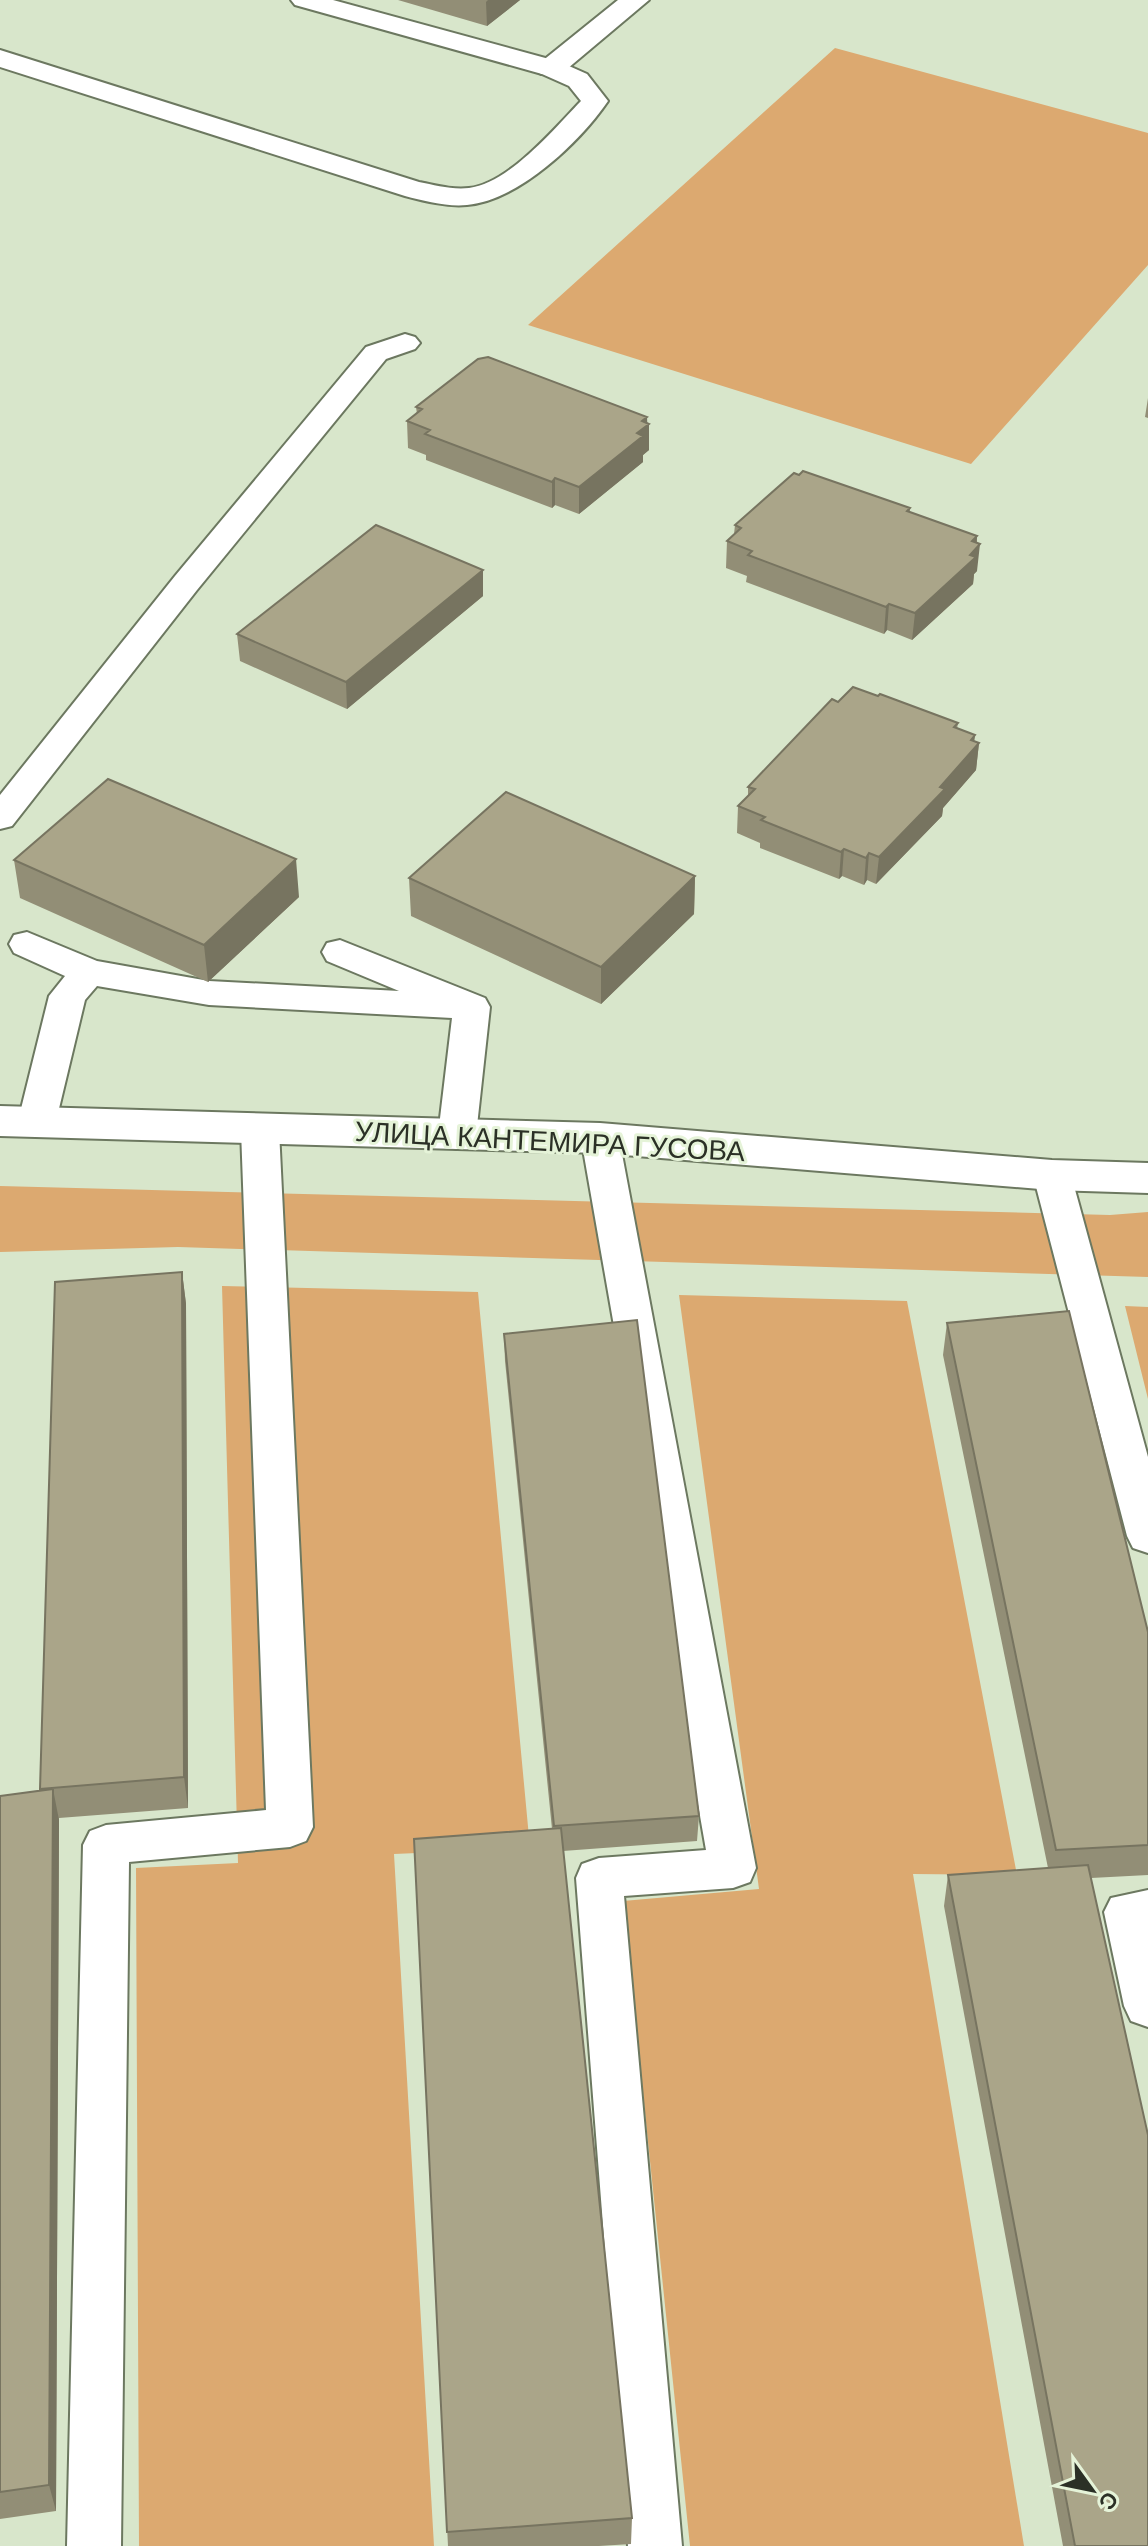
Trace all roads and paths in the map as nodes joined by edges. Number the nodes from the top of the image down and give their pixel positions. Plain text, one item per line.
1 (304, 0) edge
2 (635, 0) edge
3 (0, 58) edge
4 (551, 68) junction
5 (405, 343) dead end
6 (0, 818) edge
7 (27, 944) dead end
8 (340, 952) dead end
9 (89, 972) junction
10 (472, 1007) junction
11 (18, 1121) edge
12 (260, 1130) junction
13 (457, 1135) junction
14 (600, 1138) junction
15 (1052, 1175) junction
16 (1148, 1178) edge
17 (1148, 1536) edge
18 (1148, 1910) edge
19 (1148, 2006) edge
20 (94, 2546) edge
21 (655, 2546) edge

1 - 4 lane
2 - 4 street
3 - 4 lane
5 - 6 lane
7 - 9 lane
8 - 10 lane
9 - 10 lane
9 - 11 lane
10 - 13 lane
11 - 12 street, УЛИЦА КАНТЕМИРА ГУСОВА
12 - 13 street, УЛИЦА КАНТЕМИРА ГУСОВА
12 - 20 lane
13 - 14 street, УЛИЦА КАНТЕМИРА ГУСОВА
14 - 15 street, УЛИЦА КАНТЕМИРА ГУСОВА
14 - 21 lane
15 - 16 street, УЛИЦА КАНТЕМИРА ГУСОВА
15 - 17 lane
18 - 19 lane

